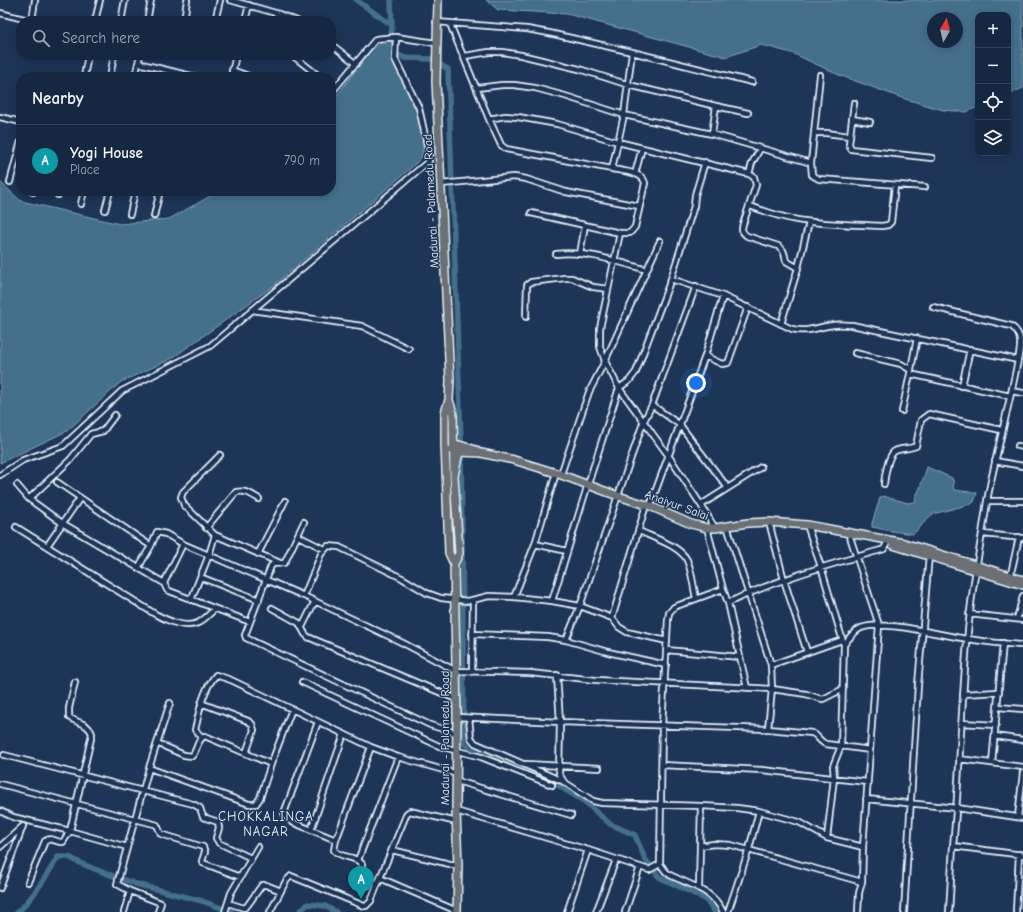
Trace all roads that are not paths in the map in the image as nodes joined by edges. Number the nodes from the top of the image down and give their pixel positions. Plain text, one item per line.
1 (35, 0) edge
2 (100, 0) edge
3 (125, 0) edge
4 (152, 0) edge
5 (188, 0) edge
6 (220, 0) edge
7 (230, 0) edge
8 (438, 0) edge
9 (249, 4) junction
10 (0, 13) edge
11 (33, 16) edge
12 (96, 16) edge
13 (122, 16) edge
14 (148, 16) edge
15 (185, 16) edge
16 (216, 16) edge
17 (246, 16) edge
18 (284, 16) edge
19 (16, 17) edge
20 (436, 22) junction
21 (450, 24) junction
22 (396, 37) junction
23 (436, 46) junction
24 (336, 48) edge
25 (632, 52) junction
26 (465, 56) junction
27 (87, 60) edge
28 (113, 60) edge
29 (139, 60) edge
30 (234, 60) edge
31 (299, 60) edge
32 (138, 63) junction
33 (356, 64) junction
34 (232, 70) joint
35 (85, 72) edge
36 (111, 72) edge
37 (136, 72) edge
38 (167, 72) edge
39 (237, 72) edge
40 (314, 72) edge
41 (820, 75) dead end
42 (752, 82) dead end
43 (628, 85) junction
44 (336, 86) edge
45 (476, 88) junction
46 (854, 103) dead end
47 (716, 106) junction
48 (748, 113) dead end
49 (624, 115) junction
50 (0, 117) edge
51 (489, 119) junction
52 (852, 119) junction
53 (16, 121) edge
54 (870, 122) dead end
55 (814, 133) junction
56 (712, 134) junction
57 (850, 136) junction
58 (618, 142) junction
59 (642, 148) junction
60 (760, 148) junction
61 (932, 158) dead end
62 (16, 160) edge
63 (705, 162) junction
64 (811, 163) junction
65 (612, 169) junction
66 (635, 174) junction
67 (749, 174) junction
68 (10, 182) dead end
69 (442, 184) junction
70 (895, 185) junction
71 (925, 187) dead end
72 (83, 196) edge
73 (109, 196) edge
74 (134, 196) edge
75 (159, 196) edge
76 (81, 204) dead end
77 (639, 206) junction
78 (750, 206) junction
79 (105, 210) dead end
80 (531, 213) dead end
81 (130, 214) dead end
82 (154, 216) dead end
83 (809, 222) junction
84 (585, 225) junction
85 (620, 233) junction
86 (660, 241) dead end
87 (556, 254) dead end
88 (580, 254) junction
89 (614, 261) junction
90 (798, 268) junction
91 (647, 270) junction
92 (671, 279) junction
93 (696, 286) junction
94 (608, 289) junction
95 (723, 296) junction
96 (933, 307) dead end
97 (748, 308) junction
98 (252, 310) junction
99 (526, 317) dead end
100 (781, 324) junction
101 (917, 338) junction
102 (409, 349) dead end
103 (970, 349) junction
104 (1021, 351) edge
105 (855, 353) dead end
106 (705, 356) junction
107 (1018, 360) junction
108 (605, 361) junction
109 (910, 372) junction
110 (962, 386) junction
111 (619, 388) junction
112 (1011, 393) junction
113 (1023, 393) edge
114 (449, 400) junction
115 (652, 405) junction
116 (902, 411) dead end
117 (116, 415) dead end
118 (643, 423) junction
119 (680, 425) junction
120 (1001, 430) junction
121 (445, 442) junction
122 (460, 448) junction
123 (445, 454) junction
124 (220, 455) dead end
125 (668, 456) junction
126 (995, 461) junction
127 (1023, 466) edge
128 (761, 467) dead end
129 (558, 474) junction
130 (0, 475) edge
131 (57, 482) dead end
132 (588, 484) junction
133 (884, 484) dead end
134 (17, 485) dead end
135 (728, 488) junction
136 (618, 496) junction
137 (28, 498) junction
138 (80, 498) junction
139 (447, 498) junction
140 (455, 498) junction
141 (259, 499) dead end
142 (285, 501) dead end
143 (987, 501) junction
144 (1023, 501) edge
145 (701, 505) junction
146 (648, 506) junction
147 (304, 522) dead end
148 (769, 522) junction
149 (62, 523) junction
150 (807, 525) junction
151 (727, 526) junction
152 (16, 527) dead end
153 (206, 528) junction
154 (711, 528) junction
155 (639, 531) junction
156 (849, 534) junction
157 (983, 534) junction
158 (215, 535) junction
159 (298, 536) junction
160 (870, 538) junction
161 (1021, 538) edge
162 (887, 543) junction
163 (183, 544) junction
164 (534, 544) junction
165 (47, 546) junction
166 (151, 546) junction
167 (324, 549) junction
168 (567, 551) junction
169 (258, 554) junction
170 (929, 554) junction
171 (209, 555) junction
172 (857, 557) junction
173 (281, 564) junction
174 (454, 564) junction
175 (821, 567) junction
176 (138, 568) junction
177 (975, 568) junction
178 (200, 577) junction
179 (1010, 579) junction
180 (784, 580) junction
181 (1023, 580) edge
182 (267, 581) junction
183 (164, 583) junction
184 (1023, 585) edge
185 (723, 589) junction
186 (748, 593) junction
187 (304, 596) junction
188 (1023, 596) edge
189 (514, 597) junction
190 (696, 598) junction
191 (191, 600) junction
192 (259, 600) junction
193 (315, 601) junction
194 (458, 601) junction
195 (470, 601) junction
196 (552, 601) junction
197 (728, 603) junction
198 (580, 606) junction
199 (272, 608) dead end
200 (215, 609) junction
201 (969, 614) junction
202 (612, 618) junction
203 (1017, 619) junction
204 (1023, 620) edge
205 (250, 622) junction
206 (879, 626) junction
207 (302, 628) junction
208 (922, 631) junction
209 (472, 634) junction
210 (968, 639) junction
211 (566, 640) junction
212 (667, 641) junction
213 (843, 642) junction
214 (1003, 643) junction
215 (1023, 645) edge
216 (667, 650) junction
217 (807, 652) junction
218 (740, 657) junction
219 (666, 665) junction
220 (771, 665) junction
221 (457, 672) junction
222 (472, 672) junction
223 (557, 675) junction
224 (75, 682) dead end
225 (302, 682) dead end
226 (665, 684) junction
227 (747, 688) junction
228 (772, 689) junction
229 (843, 689) junction
230 (999, 692) junction
231 (963, 694) junction
232 (456, 699) junction
233 (170, 703) dead end
234 (201, 703) junction
235 (998, 707) junction
236 (292, 709) junction
237 (1023, 709) edge
238 (457, 717) junction
239 (469, 718) junction
240 (318, 722) junction
241 (560, 722) junction
242 (961, 723) junction
243 (662, 725) junction
244 (996, 725) junction
245 (768, 729) junction
246 (456, 732) junction
247 (344, 734) junction
248 (995, 736) junction
249 (202, 737) junction
250 (1023, 740) edge
251 (157, 743) junction
252 (841, 746) junction
253 (370, 747) junction
254 (457, 750) junction
255 (870, 750) junction
256 (246, 753) junction
257 (4, 755) dead end
258 (398, 757) junction
259 (959, 759) junction
260 (992, 763) junction
261 (271, 764) junction
262 (522, 764) junction
263 (662, 765) junction
264 (558, 766) junction
265 (1023, 767) edge
266 (149, 768) junction
267 (599, 768) dead end
268 (1023, 772) edge
269 (83, 775) junction
270 (457, 777) junction
271 (834, 778) junction
272 (564, 782) junction
273 (867, 782) junction
274 (0, 784) edge
275 (552, 785) dead end
276 (143, 791) junction
277 (866, 799) junction
278 (912, 802) junction
279 (76, 804) junction
280 (662, 804) junction
281 (701, 806) junction
282 (957, 808) junction
283 (0, 811) edge
284 (456, 811) junction
285 (759, 811) junction
286 (572, 816) dead end
287 (1021, 818) edge
288 (135, 819) junction
289 (28, 821) junction
290 (457, 822) junction
291 (23, 826) junction
292 (311, 830) junction
293 (70, 831) junction
294 (827, 838) junction
295 (336, 840) junction
296 (700, 846) junction
297 (953, 846) junction
298 (0, 847) edge
299 (127, 847) junction
300 (258, 847) dead end
301 (863, 847) junction
302 (749, 849) junction
303 (392, 850) junction
304 (588, 850) junction
305 (1021, 854) edge
306 (251, 858) junction
307 (358, 860) junction
308 (616, 860) junction
309 (659, 865) junction
310 (458, 866) junction
311 (640, 867) junction
312 (240, 877) junction
313 (380, 878) junction
314 (28, 882) dead end
315 (862, 882) junction
316 (378, 884) junction
317 (0, 888) edge
318 (699, 888) junction
319 (130, 891) junction
320 (281, 892) junction
321 (226, 908) edge
322 (124, 912) edge
323 (158, 912) edge
324 (270, 912) edge
325 (457, 912) edge
326 (567, 912) edge
327 (596, 912) edge
328 (625, 912) edge
329 (723, 912) edge
330 (728, 912) edge
331 (858, 912) edge
332 (904, 912) edge
333 (949, 912) edge
334 (1016, 912) edge

1 - 11 street
2 - 12 street
3 - 13 street
4 - 14 street
5 - 15 street
6 - 16 street
7 - 9 street
8 - 20 main road, Madurai - Palamedu Road
9 - 17 street
9 - 18 street
10 - 19 street
20 - 21 street
20 - 23 main road, Madurai - Palamedu Road
21 - 25 street
21 - 26 street
22 - 23 street
22 - 33 street
22 - 98 street
23 - 69 main road, Madurai - Palamedu Road
24 - 33 street
25 - 42 street
25 - 43 street
26 - 43 street
26 - 45 street
27 - 35 street
28 - 36 street
29 - 32 street
30 - 34 street
31 - 40 street
32 - 37 street
32 - 38 street
33 - 44 street
34 - 39 street
41 - 55 street
43 - 47 street
43 - 49 street
45 - 49 street
45 - 51 street
46 - 52 street
47 - 48 street
47 - 56 street
49 - 56 street
49 - 58 street
50 - 53 street
51 - 58 street
51 - 65 street
52 - 54 street
52 - 57 street
55 - 57 street
55 - 64 street
56 - 60 street
57 - 61 street
58 - 59 street
58 - 65 street
59 - 63 street
59 - 66 street
60 - 64 street
60 - 67 street
62 - 68 street
63 - 67 street
63 - 92 street
64 - 70 street
65 - 66 street
66 - 77 street
67 - 78 street
69 - 77 street
69 - 114 main road, Madurai - Palamedu Road
70 - 71 street
70 - 83 street
72 - 76 street
73 - 79 street
74 - 81 street
75 - 82 street
77 - 85 street
78 - 83 street
78 - 90 street
80 - 84 street
83 - 90 street
84 - 85 street
84 - 88 street
85 - 89 street
86 - 91 street
87 - 88 street
88 - 89 street
89 - 91 street
89 - 94 street
90 - 100 street
91 - 108 street
92 - 93 street
92 - 111 street
93 - 95 street
93 - 115 street
94 - 99 street
94 - 108 street
95 - 97 street
95 - 106 street
96 - 104 street
97 - 100 street
97 - 106 street
98 - 102 street
98 - 130 street
100 - 101 street
101 - 103 street
101 - 109 street
103 - 107 street
103 - 110 street
104 - 107 street
105 - 109 street
106 - 119 street
107 - 112 street
108 - 111 street
108 - 129 street
109 - 110 street
109 - 116 street
110 - 112 street
111 - 118 street
111 - 132 street
112 - 113 street
112 - 120 street
114 - 121 main road, Madurai - Palamedu Road
114 - 122 main road, Madurai - Palamedu Road
115 - 118 street
115 - 119 street
117 - 137 street
118 - 125 street
118 - 136 street
119 - 125 street
119 - 135 street
120 - 126 street
120 - 133 street
121 - 122 main road, Anaiyur Salai
121 - 123 main road, Madurai - Palamedu Road
122 - 123 main road
122 - 129 main road, Anaiyur Salai
122 - 140 main road, Madurai - Palamedu Road
123 - 139 main road, Madurai - Palamedu Road
124 - 153 street
125 - 145 street
125 - 146 street
126 - 127 street
126 - 143 street
128 - 135 street
129 - 132 main road, Anaiyur Salai
129 - 164 street
131 - 138 street
132 - 136 main road, Anaiyur Salai
132 - 168 street
134 - 137 street
135 - 145 street
136 - 146 main road, Anaiyur Salai
136 - 198 street
137 - 149 street
138 - 149 street
138 - 166 street
139 - 140 main road
139 - 174 main road, Madurai - Palamedu Road
140 - 174 main road, Madurai - Palamedu Road
141 - 153 street
142 - 169 street
143 - 144 street
143 - 157 street
145 - 154 street
146 - 154 main road, Anaiyur Salai
146 - 155 street
147 - 159 street
148 - 150 main road, Anaiyur Salai
148 - 151 main road, Anaiyur Salai
148 - 180 street
149 - 165 street
149 - 176 street
150 - 156 main road, Anaiyur Salai
150 - 175 street
151 - 154 main road, Anaiyur Salai
151 - 186 street
152 - 165 street
153 - 158 street
154 - 185 street
155 - 190 street
155 - 202 street
156 - 160 main road, Anaiyur Salai
156 - 172 street
157 - 161 street
157 - 177 street
158 - 169 street
158 - 171 street
159 - 167 street
159 - 173 street
160 - 162 main road, Anaiyur Salai
160 - 170 main road, Anaiyur Salai
161 - 179 street
162 - 170 main road, Anaiyur Salai
162 - 172 street
163 - 166 street
163 - 171 street
163 - 183 street
164 - 168 street
164 - 189 street
165 - 200 street
166 - 176 street
167 - 187 street
167 - 194 street
168 - 196 street
169 - 173 street
170 - 177 main road, Anaiyur Salai
170 - 208 street
171 - 178 street
171 - 182 street
172 - 175 street
172 - 206 street
173 - 182 street
174 - 194 main road, Madurai - Palamedu Road
175 - 180 street
175 - 213 street
176 - 183 street
177 - 179 main road, Anaiyur Salai
177 - 201 street
178 - 191 street
178 - 192 street
179 - 181 main road, Anaiyur Salai
179 - 184 main road, Anaiyur Salai
180 - 186 street
180 - 217 street
182 - 187 street
182 - 192 street
183 - 191 street
185 - 190 street
185 - 197 street
186 - 197 street
186 - 220 street
187 - 193 street
188 - 203 street
189 - 195 street
189 - 196 street
190 - 212 street
191 - 200 street
192 - 205 street
193 - 207 street
193 - 221 street
194 - 195 street
194 - 221 main road, Madurai - Palamedu Road
195 - 209 street
196 - 198 street
197 - 218 street
198 - 202 street
198 - 211 street
199 - 207 street
200 - 205 street
201 - 203 street
201 - 210 street
202 - 212 street
203 - 204 street
205 - 246 street
206 - 208 street
206 - 213 street
206 - 255 street
207 - 232 street
208 - 210 street
208 - 278 street
209 - 211 street
209 - 222 street
210 - 214 street
210 - 231 street
211 - 219 street
212 - 216 street
213 - 217 street
213 - 229 street
214 - 215 street
214 - 230 street
216 - 218 street
216 - 219 street
217 - 220 street
218 - 227 street
219 - 226 street
220 - 228 street
221 - 222 street
221 - 232 main road, Madurai - Palamedu Road
222 - 223 street
223 - 226 street
223 - 241 street
224 - 269 street
225 - 254 street
226 - 227 street
226 - 243 street
227 - 228 street
228 - 229 street
228 - 245 street
229 - 252 street
230 - 231 street
230 - 235 street
231 - 242 street
232 - 238 main road, Madurai - Palamedu Road
233 - 251 street
234 - 236 street
234 - 249 street
234 - 256 street
235 - 237 street
235 - 244 street
236 - 240 street
236 - 261 street
238 - 239 street
238 - 246 main road, Madurai - Palamedu Road
239 - 241 street
239 - 262 street
240 - 247 street
240 - 292 street
241 - 243 street
241 - 264 street
242 - 244 street
242 - 259 street
243 - 245 street
243 - 263 street
244 - 248 street
245 - 252 street
246 - 254 main road, Madurai - Palamedu Road
247 - 253 street
247 - 292 street
248 - 250 street
248 - 260 street
249 - 251 street
249 - 256 street
251 - 266 street
252 - 255 street
252 - 271 street
253 - 258 street
253 - 295 street
254 - 270 main road, Madurai - Palamedu Road
254 - 275 street
255 - 273 street
256 - 261 street
257 - 269 street
258 - 270 street
258 - 307 street
259 - 260 street
259 - 282 street
260 - 265 street
261 - 266 street
262 - 264 street
262 - 272 street
263 - 271 street
263 - 280 street
264 - 267 street
264 - 272 street
266 - 276 street
268 - 287 street
269 - 276 street
269 - 279 street
270 - 284 main road, Madurai - Palamedu Road
270 - 286 street
271 - 273 street
271 - 294 street
272 - 280 street
273 - 277 street
274 - 279 street
276 - 288 street
276 - 306 street
277 - 278 street
277 - 301 street
278 - 282 street
278 - 332 street
279 - 288 street
279 - 293 street
280 - 281 street
280 - 309 street
281 - 285 street
281 - 296 street
282 - 287 street
282 - 297 street
283 - 289 street
284 - 290 main road, Madurai - Palamedu Road
284 - 304 street
285 - 294 street
285 - 302 street
288 - 299 street
288 - 312 street
289 - 291 street
289 - 293 street
290 - 303 street
290 - 310 main road, Madurai - Palamedu Road
291 - 298 street
291 - 317 street
292 - 295 street
293 - 299 street
293 - 314 street
294 - 301 street
295 - 307 street
296 - 302 street
296 - 318 street
297 - 305 street
297 - 333 street
299 - 319 street
300 - 306 street
301 - 315 street
302 - 315 street
302 - 330 street
303 - 310 street
303 - 313 street
304 - 308 street
304 - 326 street
305 - 334 street
306 - 312 street
307 - 316 street
308 - 311 street
308 - 327 street
309 - 311 street
309 - 318 street
310 - 325 main road, Madurai - Palamedu Road
311 - 328 street
312 - 321 street
313 - 316 street
313 - 325 street
315 - 331 street
316 - 320 street
318 - 329 street
319 - 322 street
319 - 323 street
320 - 321 street
320 - 324 street

